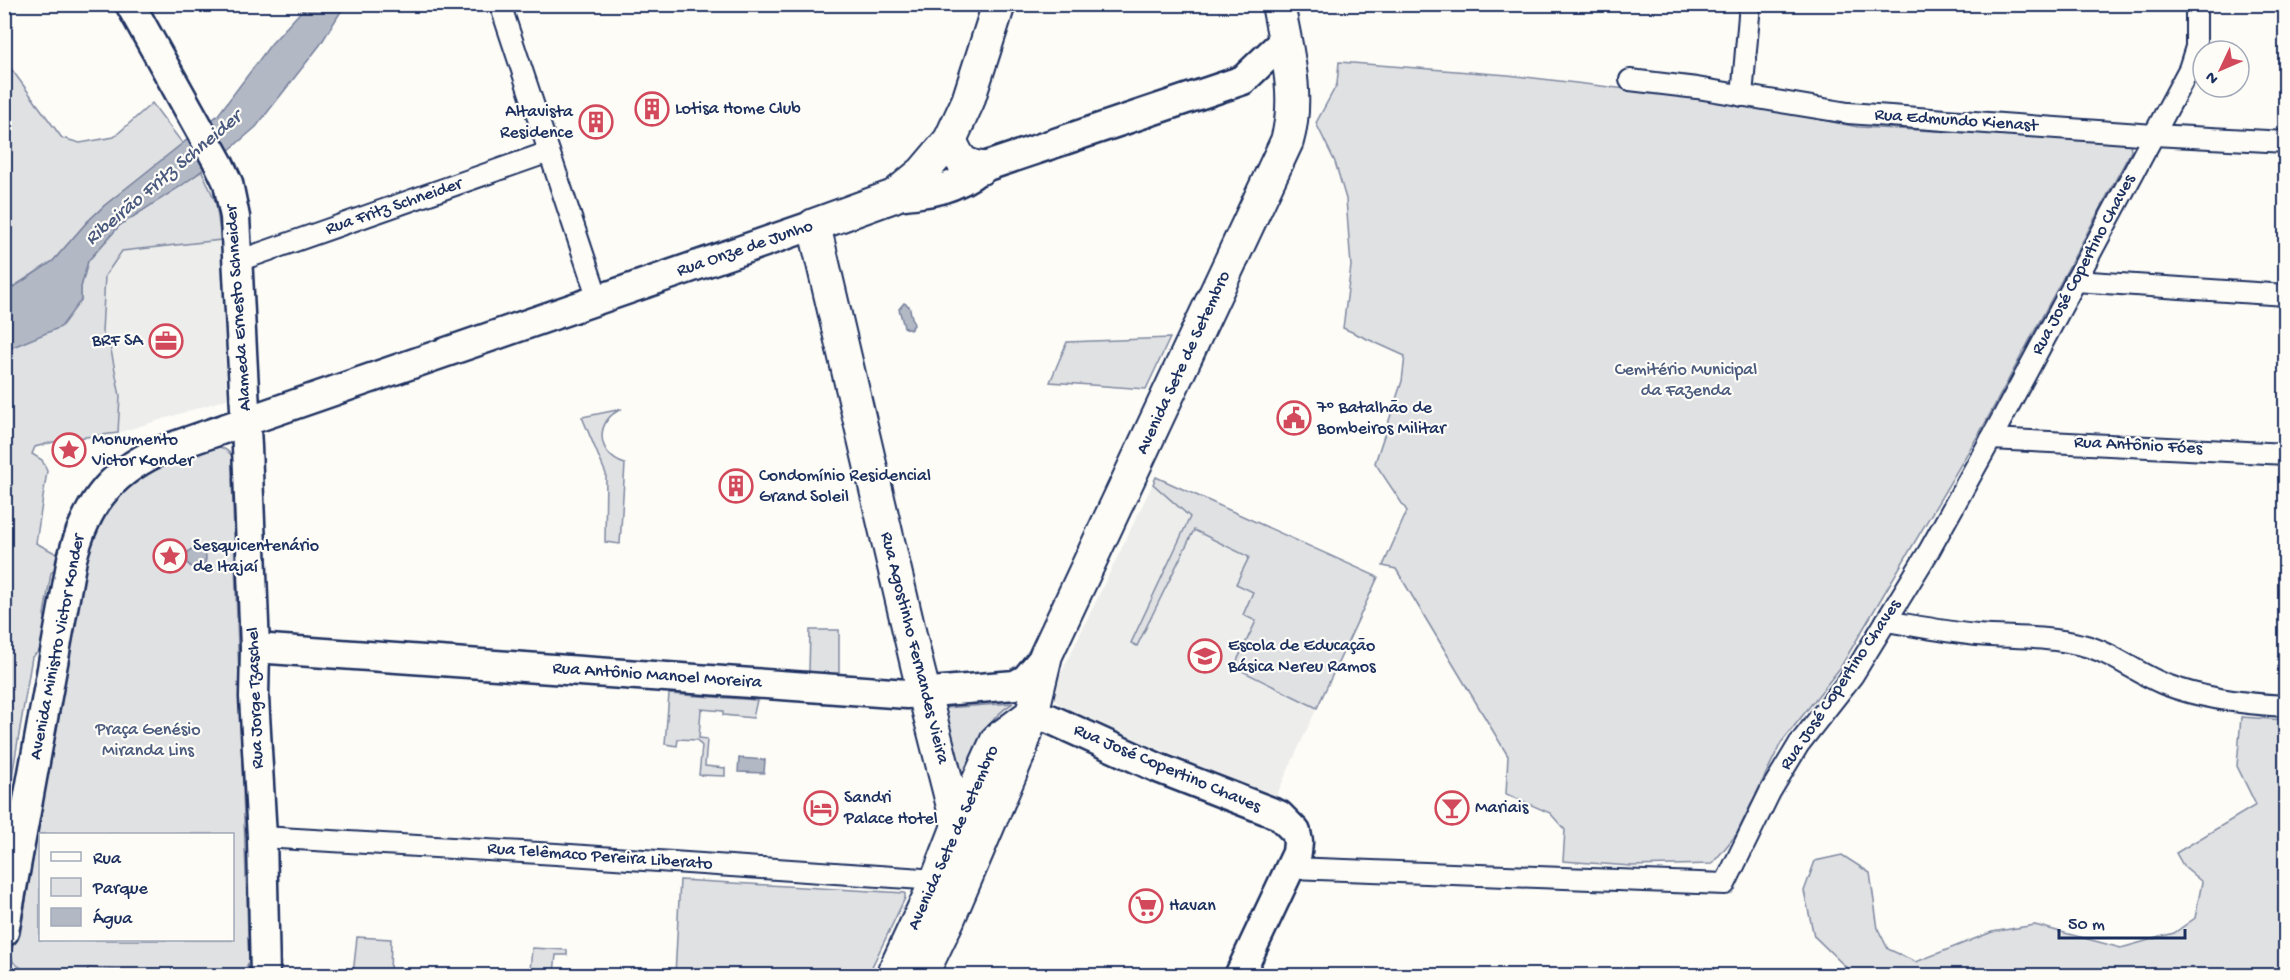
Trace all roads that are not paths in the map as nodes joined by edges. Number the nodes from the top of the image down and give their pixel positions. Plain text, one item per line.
1 (130, 4) edge
2 (500, 4) edge
3 (999, 4) edge
4 (1278, 4) edge
5 (1750, 4) edge
6 (2196, 4) edge
7 (1285, 40) junction
8 (1243, 80) junction
9 (1630, 80) dead end
10 (1292, 87) junction
11 (1742, 96) junction
12 (2154, 135) junction
13 (950, 140) junction
14 (2286, 142) edge
15 (549, 152) junction
16 (981, 168) junction
17 (894, 196) junction
18 (814, 225) junction
19 (238, 261) junction
20 (2075, 281) junction
21 (2286, 295) edge
22 (598, 299) junction
23 (246, 421) junction
24 (1991, 439) junction
25 (2286, 454) edge
26 (1886, 621) junction
27 (255, 648) junction
28 (1046, 655) junction
29 (924, 694) junction
30 (2286, 706) edge
31 (1032, 714) junction
32 (958, 826) junction
33 (262, 837) junction
34 (1291, 868) junction
35 (938, 880) junction
36 (4, 932) edge
37 (265, 975) edge
38 (892, 975) edge
39 (921, 975) edge
40 (1239, 975) edge

1 - 19 main road, Alameda Ernesto Schneider
2 - 15 street
3 - 13 main road
4 - 7 main road, Avenida Sete de Setembro
5 - 11 street
6 - 12 street, Rua José Copertino Chaves
7 - 8 main road, Rua Onze de Junho
7 - 10 main road, Avenida Sete de Setembro
8 - 10 main road, Rua Onze de Junho
8 - 16 main road, Rua Onze de Junho
9 - 11 street, Rua Edmundo Kienast
10 - 28 main road, Avenida Sete de Setembro
11 - 12 street, Rua Edmundo Kienast
12 - 14 street, Rua Edmundo Kienast
12 - 20 street, Rua José Copertino Chaves
13 - 16 main road
13 - 17 main road
15 - 19 street, Rua Fritz Schneider
15 - 22 street
16 - 17 main road, Rua Onze de Junho
17 - 18 main road, Rua Onze de Junho
18 - 22 main road, Rua Onze de Junho
18 - 29 main road, Rua Agostinho Fernandes Vieira
19 - 23 main road, Alameda Ernesto Schneider
20 - 21 street
20 - 24 street, Rua José Copertino Chaves
22 - 23 main road, Rua Onze de Junho
23 - 27 main road, Rua Jorge Tzaschel
23 - 36 main road, Avenida Ministro Victor Konder
24 - 25 street, Rua Antônio Fóes
24 - 26 street, Rua José Copertino Chaves
26 - 30 street
26 - 34 street, Rua José Copertino Chaves
27 - 29 main road, Rua Antônio Manoel Moreira
27 - 33 main road, Rua Jorge Tzaschel
28 - 29 main road, Rua Antônio Manoel Moreira
28 - 31 main road, Avenida Sete de Setembro
29 - 32 main road, Rua Agostinho Fernandes Vieira
31 - 32 main road, Avenida Sete de Setembro
31 - 34 main road, Rua José Copertino Chaves
31 - 39 main road, Avenida Sete de Setembro
32 - 35 main road, Avenida Sete de Setembro
33 - 35 street, Rua Telêmaco Pereira Liberato
33 - 37 main road, Rua Jorge Tzaschel
34 - 40 main road
35 - 38 main road, Avenida Sete de Setembro

